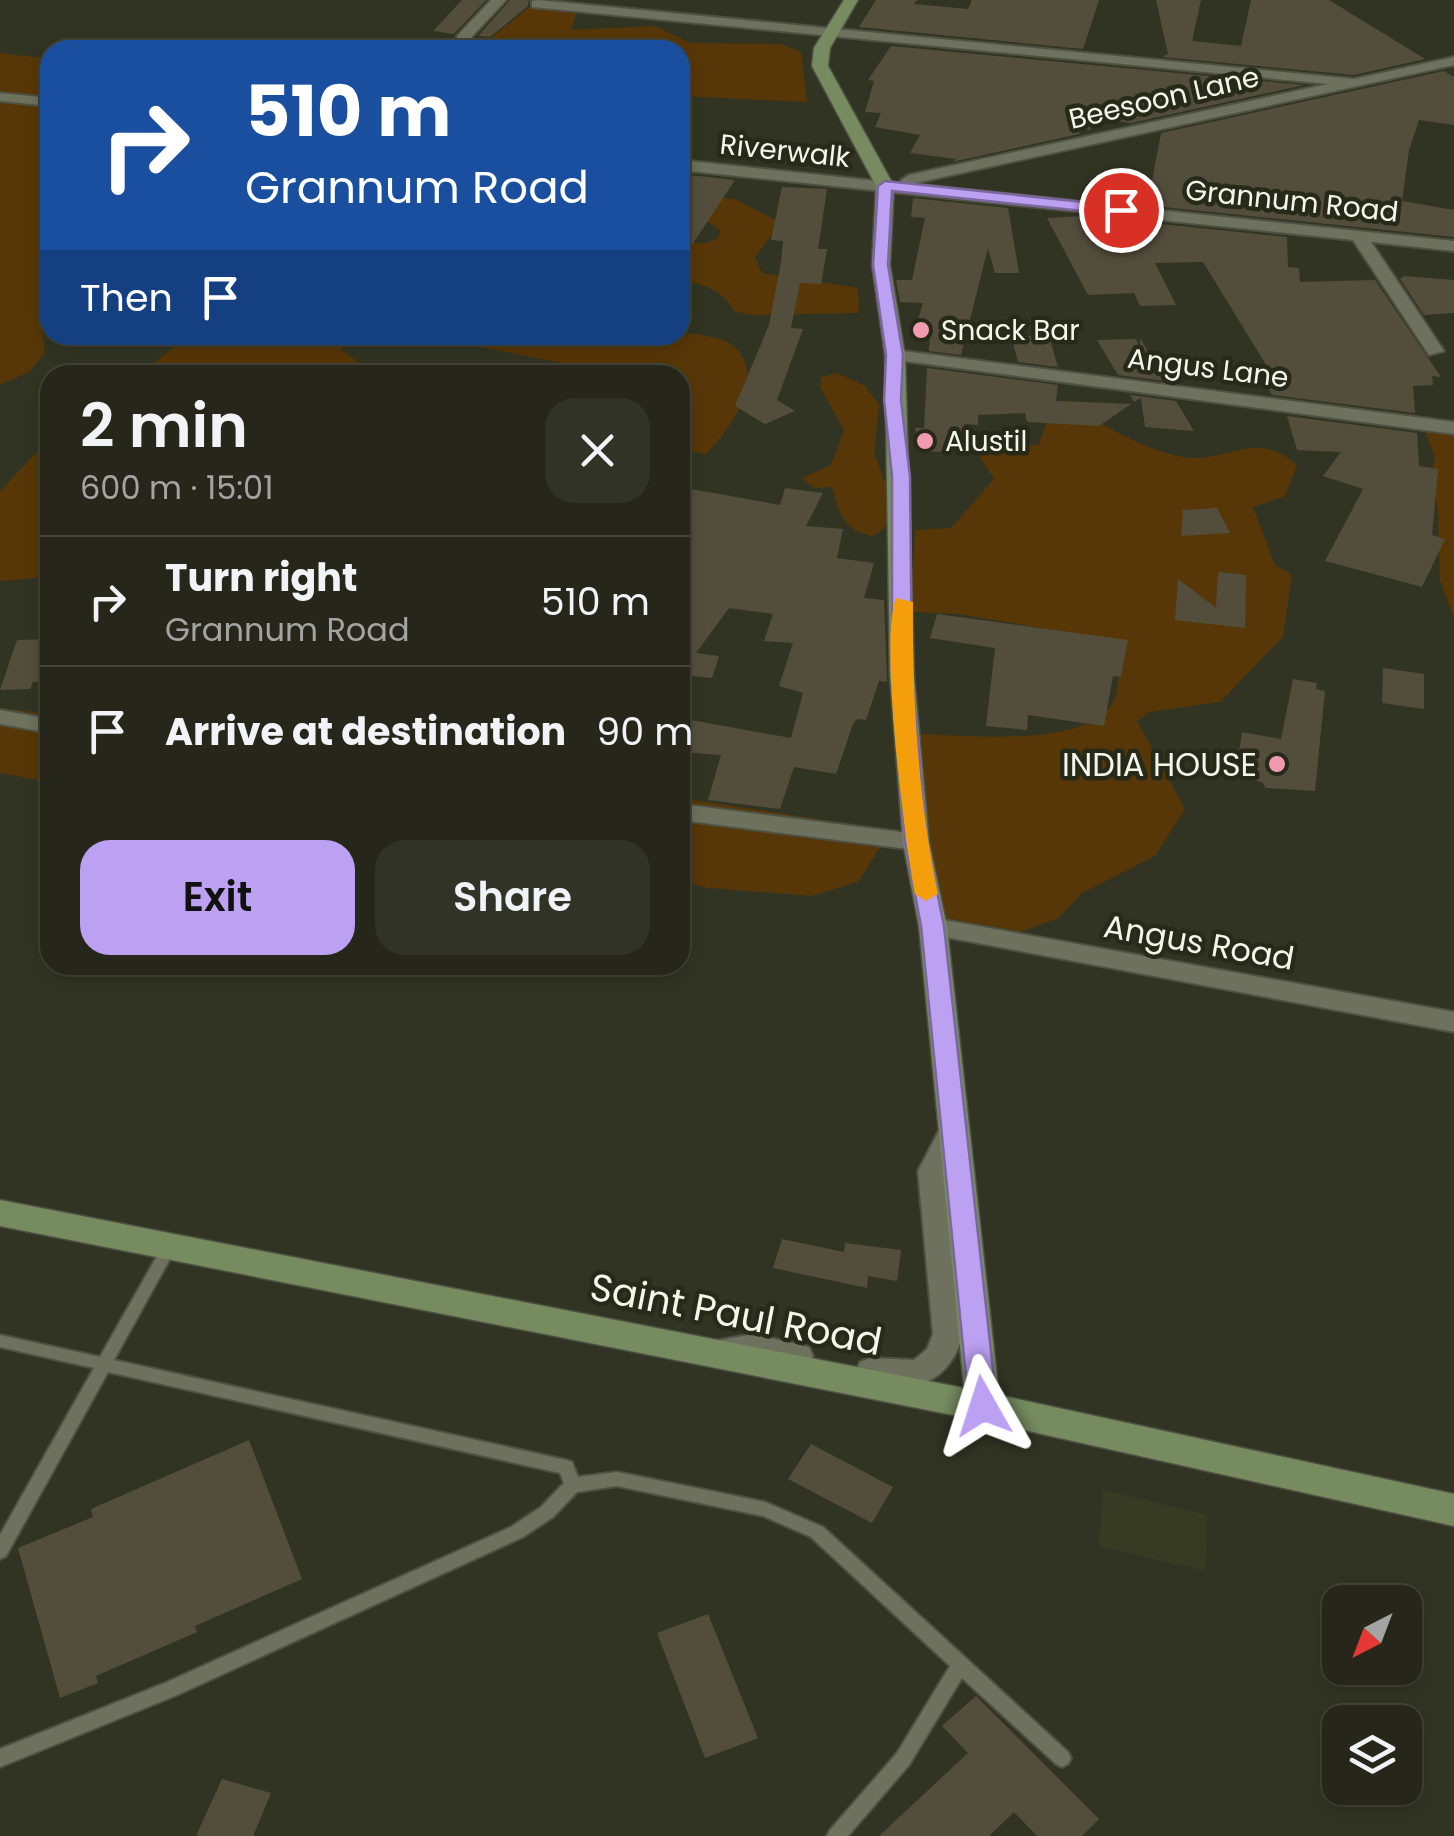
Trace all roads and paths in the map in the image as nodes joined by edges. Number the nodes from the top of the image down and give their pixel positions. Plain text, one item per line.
1 (500, 0) edge
2 (850, 0) edge
3 (537, 4) dead end
4 (834, 29) junction
5 (462, 38) dead end
6 (1454, 62) edge
7 (1350, 82) junction
8 (0, 97) edge
9 (40, 101) edge
10 (690, 166) edge
11 (885, 186) junction
12 (1358, 235) junction
13 (1454, 246) edge
14 (1435, 351) dead end
15 (894, 355) junction
16 (1454, 428) edge
17 (0, 718) edge
18 (40, 724) edge
19 (690, 813) edge
20 (916, 842) junction
21 (933, 926) junction
22 (1454, 1022) edge
23 (954, 1129) junction
24 (0, 1213) edge
25 (170, 1246) junction
26 (0, 1340) edge
27 (709, 1352) junction
28 (108, 1364) junction
29 (983, 1406) junction
30 (573, 1486) junction
31 (1454, 1510) edge
32 (0, 1551) edge
33 (961, 1664) junction
34 (0, 1758) edge
35 (1062, 1758) dead end
36 (836, 1836) edge

1 - 5 street
2 - 4 main road
3 - 4 street
4 - 7 street
4 - 11 main road
6 - 7 street, Beesoon Lane
7 - 11 street, Beesoon Lane
8 - 9 street
10 - 11 street, Riverwalk
11 - 12 street, Grannum Road
11 - 15 main road
12 - 13 street, Grannum Road
12 - 14 street
15 - 16 street, Angus Lane
15 - 20 main road
17 - 18 street
19 - 20 street
20 - 21 main road
21 - 22 street, Angus Road
21 - 23 main road
23 - 27 street
23 - 29 main road
24 - 25 main road, Saint Paul Road
25 - 27 main road, Saint Paul Road
25 - 28 lane
26 - 28 lane
27 - 29 main road, Saint Paul Road
28 - 30 lane
28 - 32 lane
29 - 31 main road, Saint Paul Road
30 - 33 lane
30 - 34 lane
33 - 35 lane
33 - 36 lane

